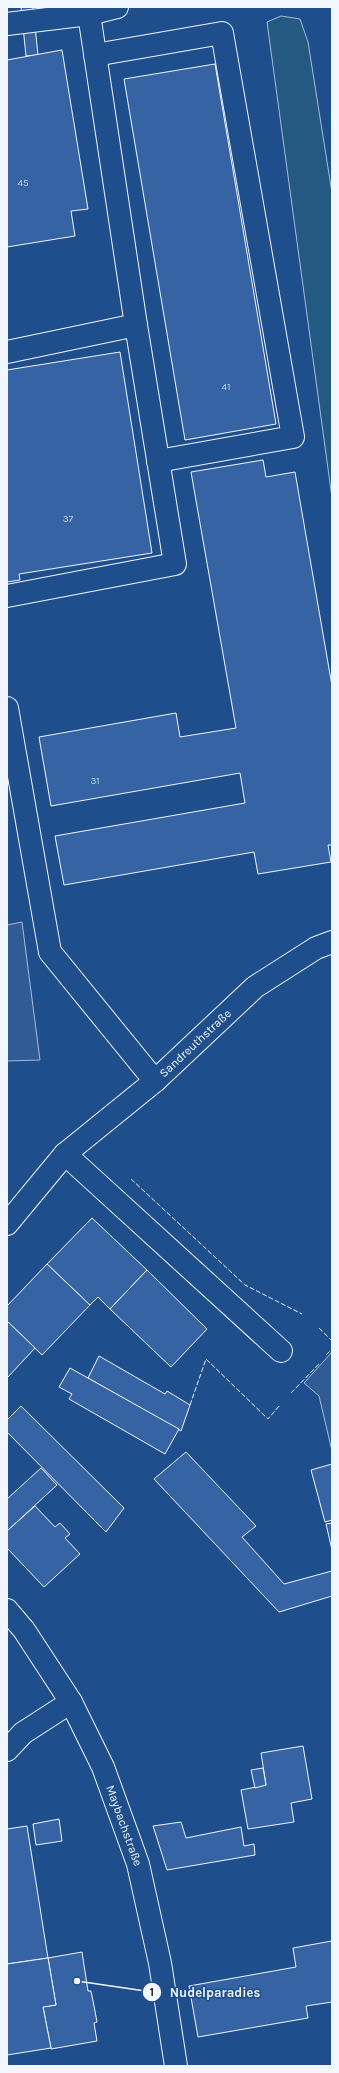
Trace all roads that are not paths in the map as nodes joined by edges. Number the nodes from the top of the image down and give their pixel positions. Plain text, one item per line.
1 (117, 7) edge
2 (89, 14) junction
3 (7, 24) edge
4 (95, 55) junction
5 (136, 325) junction
6 (7, 352) edge
7 (158, 461) junction
8 (7, 596) edge
9 (7, 708) edge
10 (332, 942) edge
11 (155, 1081) junction
12 (65, 1154) junction
13 (7, 1224) edge
14 (281, 1351) dead end
15 (7, 1610) edge
16 (71, 1702) junction
17 (7, 1750) edge
18 (176, 2066) edge

1 - 2 street
2 - 3 street
2 - 4 street
4 - 5 street
4 - 7 street
5 - 6 street
5 - 7 street
7 - 8 street
9 - 11 street
10 - 11 street, Sandreuthstraße
11 - 12 street, Sandreuthstraße
12 - 13 street, Sandreuthstraße
12 - 14 street
15 - 16 street, Maybachstraße
16 - 17 street
16 - 18 street, Maybachstraße

